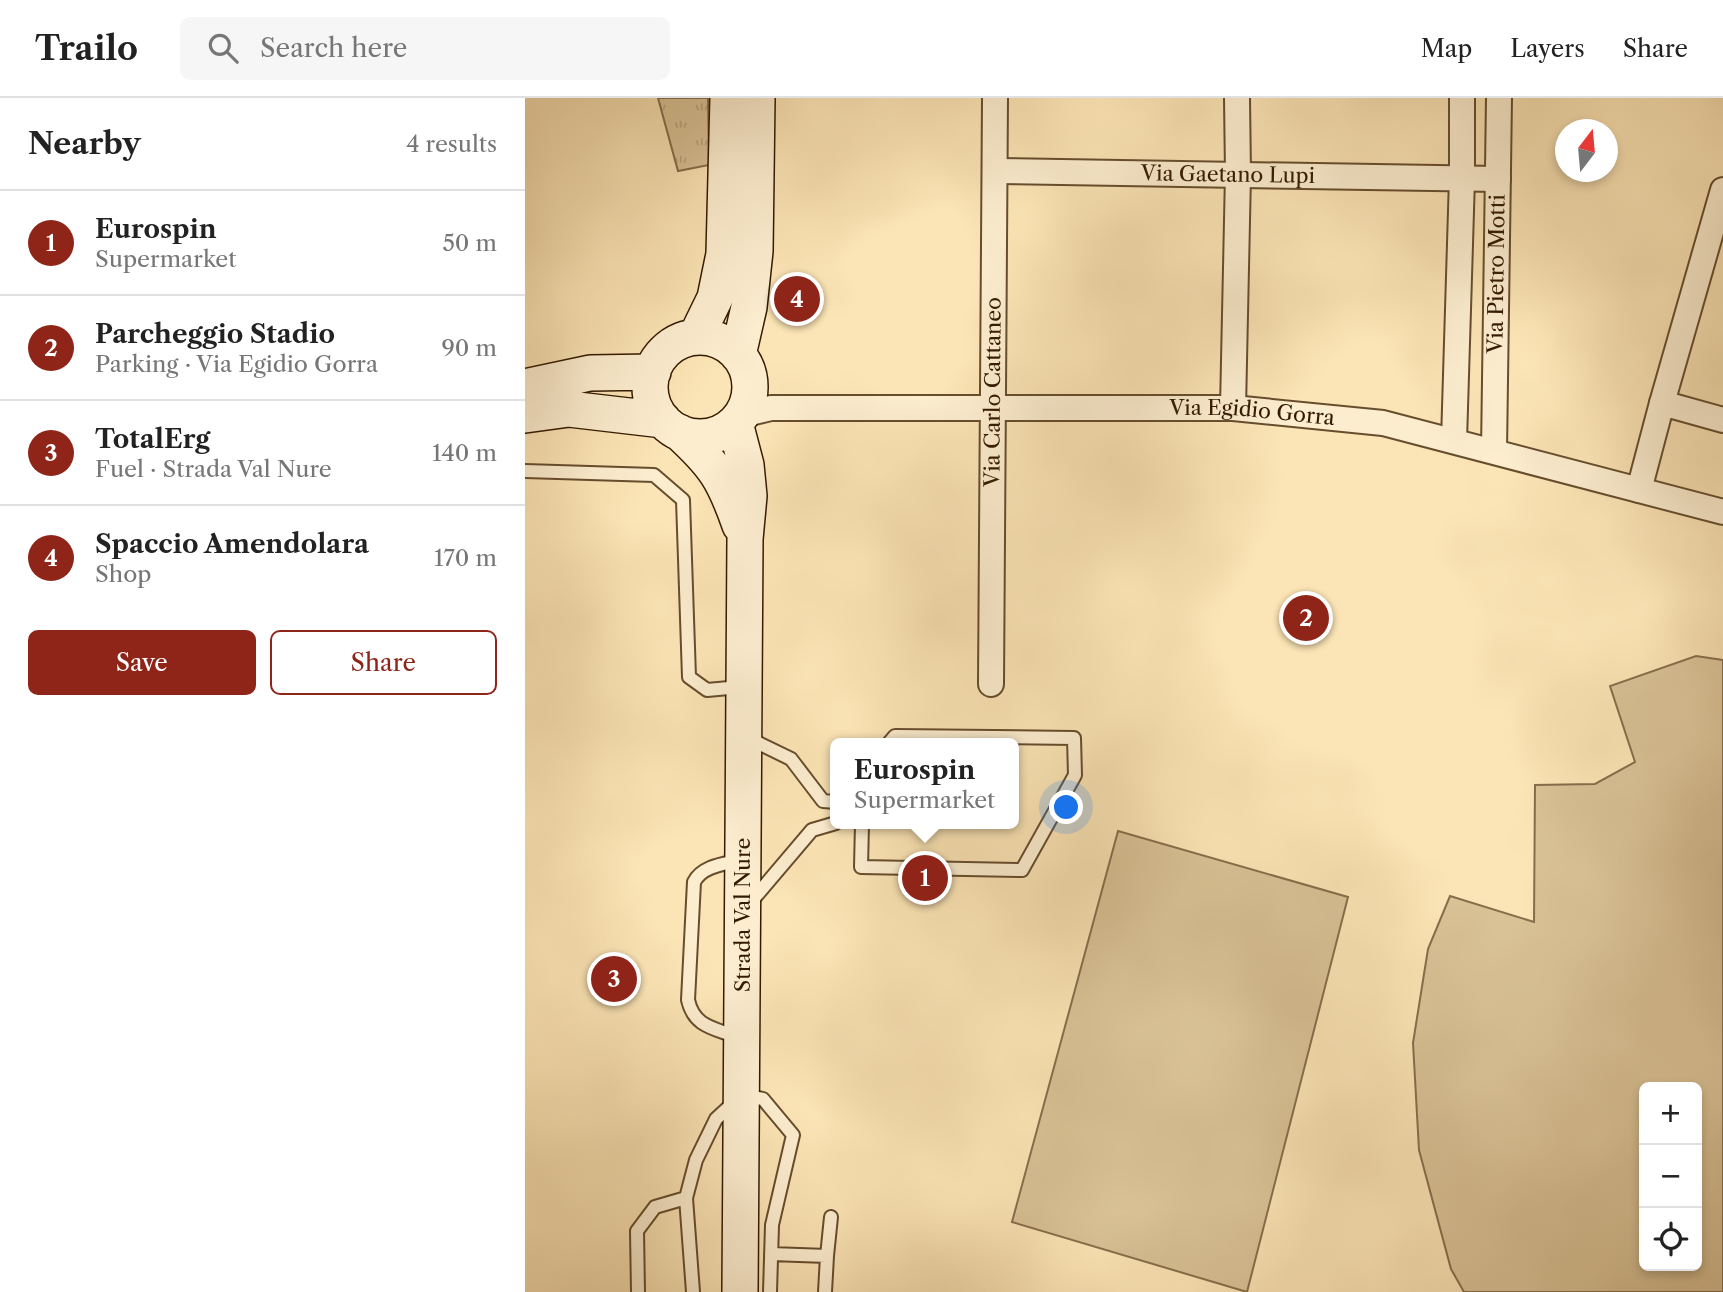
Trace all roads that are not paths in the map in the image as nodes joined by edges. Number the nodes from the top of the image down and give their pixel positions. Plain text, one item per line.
1 (728, 98) edge
2 (757, 98) edge
3 (995, 98) edge
4 (1237, 98) edge
5 (1462, 98) edge
6 (1499, 98) edge
7 (995, 171) junction
8 (1238, 174) junction
9 (1462, 178) junction
10 (1498, 179) junction
11 (1723, 190) edge
12 (696, 337) junction
13 (738, 355) junction
14 (653, 372) junction
15 (525, 387) edge
16 (1662, 403) junction
17 (993, 408) junction
18 (1233, 408) junction
19 (749, 410) junction
20 (525, 415) edge
21 (1723, 420) edge
22 (671, 426) junction
23 (1454, 441) junction
24 (1495, 451) junction
25 (525, 471) edge
26 (1639, 489) junction
27 (1723, 512) edge
28 (745, 539) junction
29 (991, 684) dead end
30 (744, 686) junction
31 (744, 736) junction
32 (893, 738) edge
33 (830, 802) edge
34 (830, 825) edge
35 (862, 829) edge
36 (743, 859) junction
37 (743, 911) junction
38 (742, 1038) junction
39 (742, 1095) junction
40 (686, 1198) junction
41 (831, 1217) dead end
42 (771, 1254) junction
43 (827, 1256) junction
44 (638, 1292) edge
45 (693, 1292) edge
46 (740, 1292) edge
47 (771, 1292) edge
48 (825, 1292) edge

1 - 12 main road
2 - 13 main road
3 - 7 street, Via Carlo Cattaneo
4 - 8 street
5 - 9 street, Via Pietro Motti
6 - 10 street, Via Pietro Motti
7 - 8 street, Via Gaetano Lupi
7 - 17 street, Via Carlo Cattaneo
8 - 9 street, Via Gaetano Lupi
8 - 18 street
9 - 10 street, Via Gaetano Lupi
9 - 23 street, Via Pietro Motti
10 - 24 street, Via Pietro Motti
11 - 16 street
12 - 13 main road
12 - 14 main road
13 - 19 main road
14 - 15 main road
14 - 22 main road
16 - 21 street
16 - 26 street
17 - 18 street, Via Egidio Gorra
17 - 19 street, Via Egidio Gorra
17 - 29 street, Via Carlo Cattaneo
18 - 23 street, Via Egidio Gorra
19 - 22 main road
19 - 28 main road, Strada Val Nure
20 - 22 main road
22 - 28 main road
23 - 24 street, Via Egidio Gorra
24 - 26 street, Via Egidio Gorra
25 - 30 lane
26 - 27 street, Via Egidio Gorra
28 - 30 main road, Strada Val Nure
30 - 31 main road, Strada Val Nure
31 - 33 lane
31 - 36 main road, Strada Val Nure
32 - 35 lane
34 - 37 lane
36 - 37 main road, Strada Val Nure
36 - 38 lane
37 - 38 main road, Strada Val Nure
38 - 39 main road, Strada Val Nure
39 - 40 lane
39 - 42 lane
39 - 46 main road, Strada Val Nure
40 - 44 lane
40 - 45 lane
41 - 43 lane
42 - 43 lane
42 - 47 lane
43 - 48 lane

